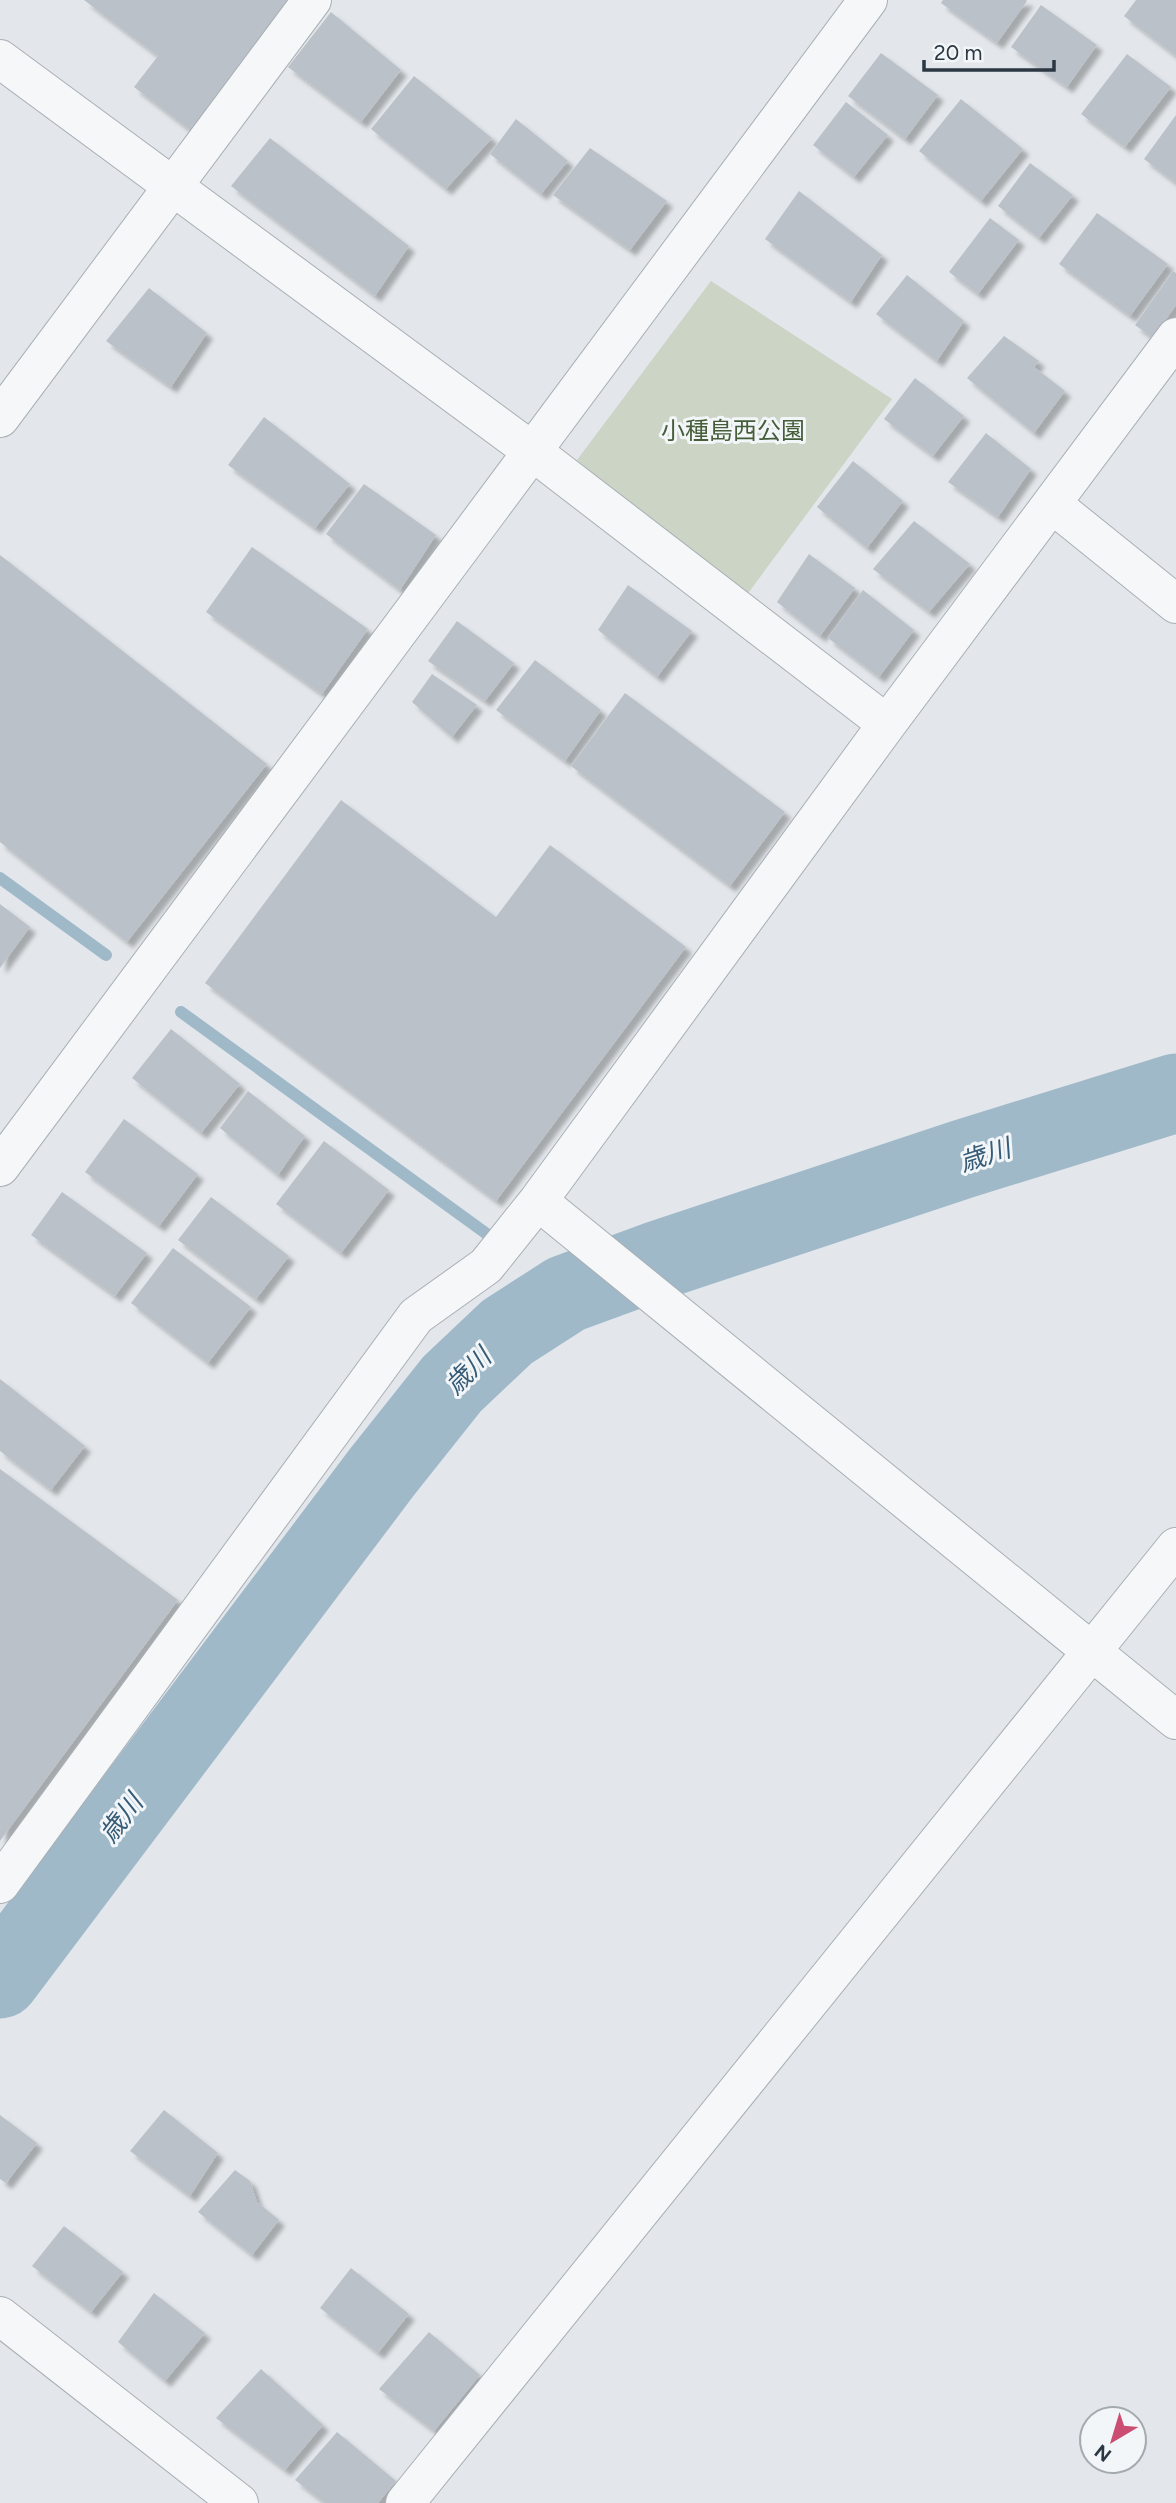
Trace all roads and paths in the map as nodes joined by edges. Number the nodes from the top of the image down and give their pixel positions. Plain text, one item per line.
1 (312, 0) edge
2 (868, 0) edge
3 (0, 60) edge
4 (174, 188) junction
5 (1176, 337) edge
6 (0, 418) edge
7 (532, 451) junction
8 (1052, 504) junction
9 (1176, 604) edge
10 (887, 724) junction
11 (0, 1167) edge
12 (537, 1201) junction
13 (1176, 1547) edge
14 (1092, 1652) junction
15 (1176, 1720) edge
16 (0, 1884) edge
17 (0, 2316) edge
18 (239, 2503) edge
19 (405, 2503) edge

1 - 4 street
2 - 7 street
3 - 4 street
4 - 6 street
4 - 7 street
5 - 8 street
7 - 10 street
7 - 11 street
8 - 9 street
8 - 10 street
10 - 12 street
12 - 14 street
12 - 16 street
13 - 14 street
14 - 15 street
14 - 19 street
17 - 18 street

